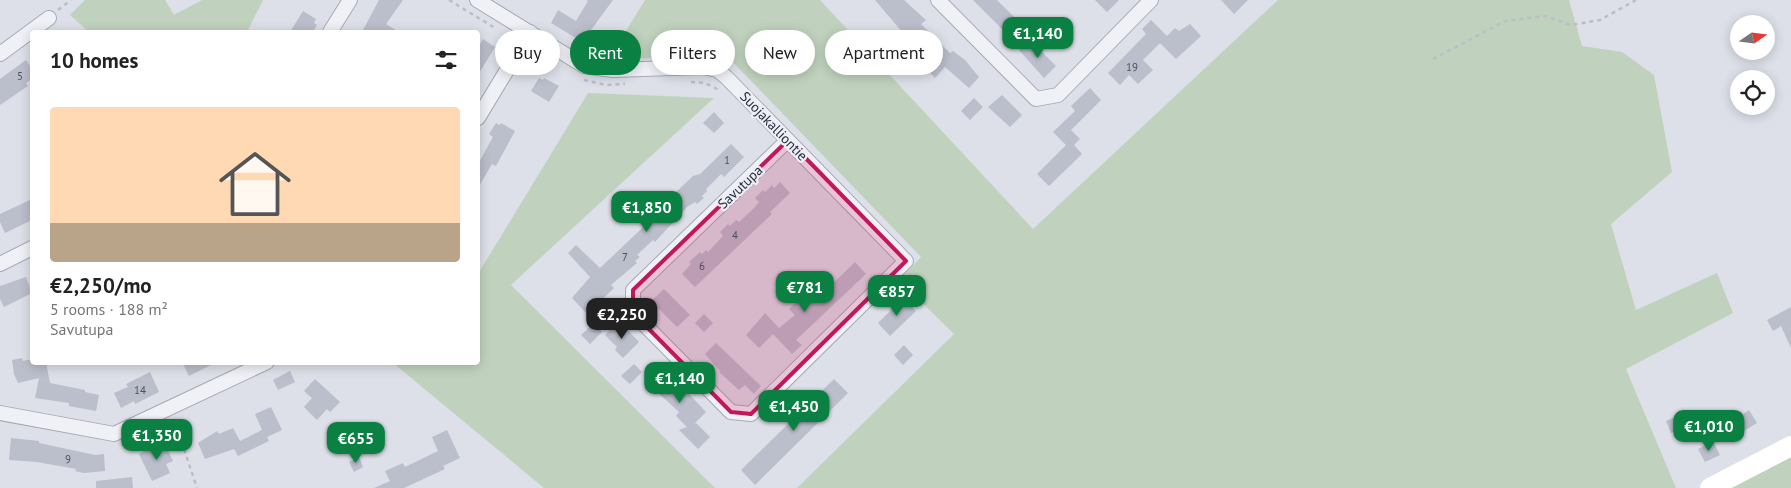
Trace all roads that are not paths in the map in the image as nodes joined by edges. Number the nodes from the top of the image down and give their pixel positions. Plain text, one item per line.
1 (350, 0) edge
2 (477, 0) edge
3 (938, 0) edge
4 (1151, 0) edge
5 (49, 18) dead end
6 (33, 30) edge
7 (331, 30) edge
8 (527, 30) edge
9 (30, 32) edge
10 (560, 51) edge
11 (0, 54) edge
12 (504, 75) edge
13 (480, 115) edge
14 (788, 140) junction
15 (30, 249) edge
16 (906, 261) joint
17 (0, 264) edge
18 (262, 365) edge
19 (0, 414) edge
20 (1791, 446) edge
21 (1710, 488) edge

1 - 7 street
2 - 8 street, Suojakalliontie
3 - 4 street
5 - 6 street
9 - 11 street
10 - 14 street, Suojakalliontie
12 - 13 street
14 - 16 street, Suojakalliontie
14 - 16 street, Savutupa
15 - 17 street
18 - 19 street
20 - 21 street

